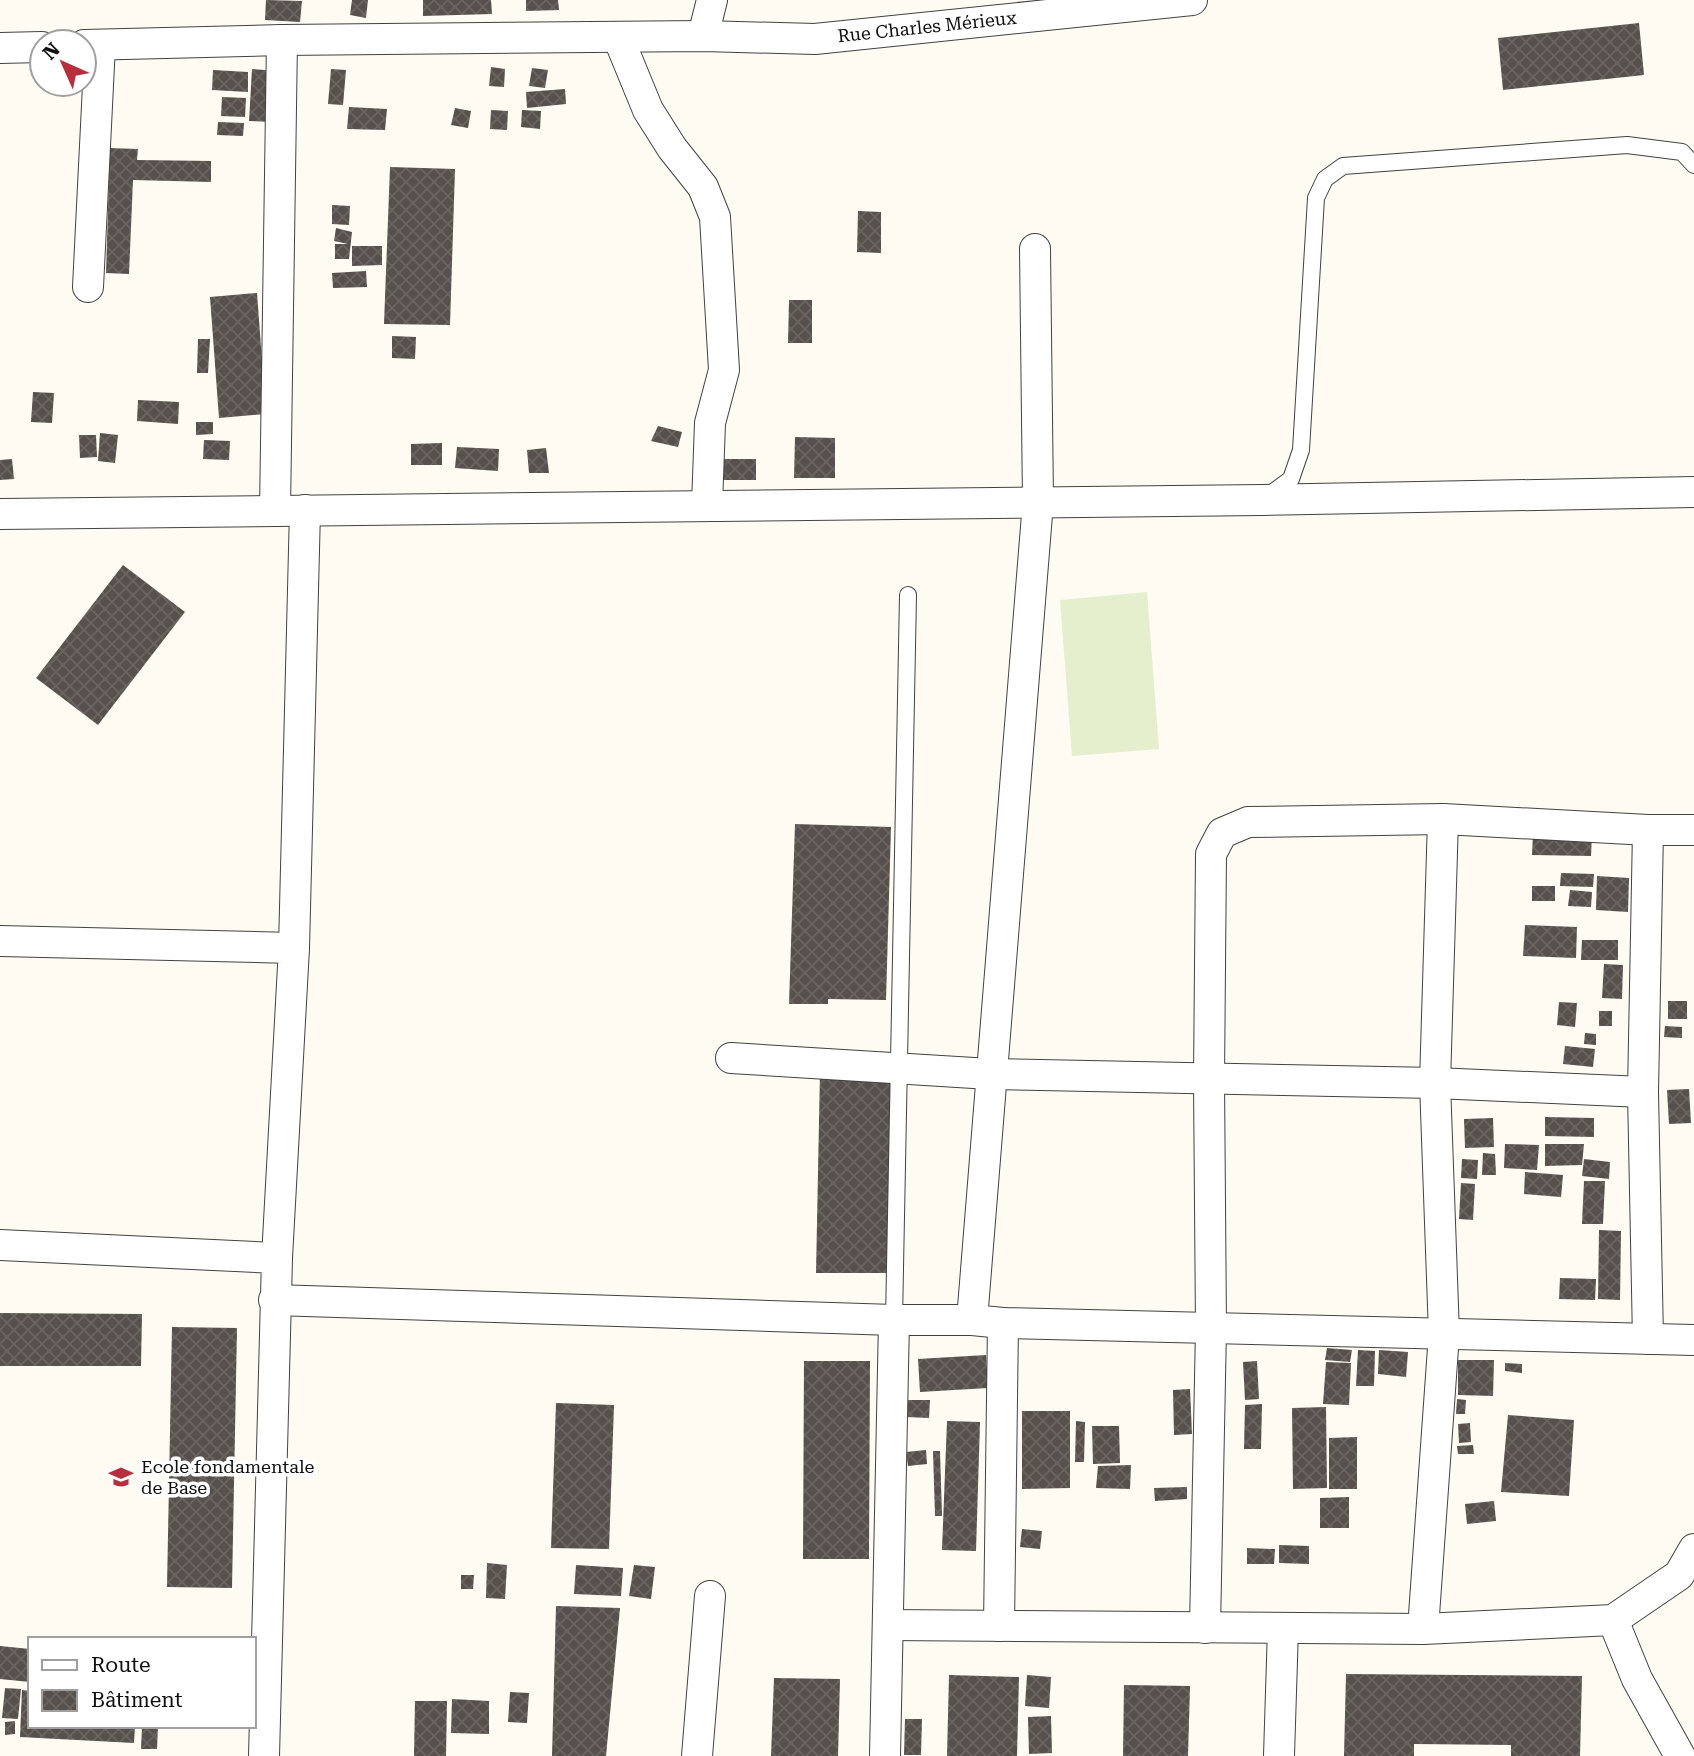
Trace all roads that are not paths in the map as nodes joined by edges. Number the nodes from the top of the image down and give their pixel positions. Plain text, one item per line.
1 (712, 0) edge
2 (1192, 0) edge
3 (703, 36) junction
4 (618, 37) junction
5 (282, 40) junction
6 (98, 45) edge
7 (28, 47) edge
8 (0, 48) edge
9 (91, 98) edge
10 (1694, 165) edge
11 (1035, 249) dead end
12 (88, 287) dead end
13 (1694, 492) edge
14 (1263, 500) junction
15 (1038, 502) junction
16 (707, 505) junction
17 (305, 510) junction
18 (275, 511) junction
19 (0, 514) edge
20 (908, 595) dead end
21 (1443, 819) junction
22 (1648, 830) junction
23 (1694, 830) edge
24 (0, 941) edge
25 (294, 948) junction
26 (731, 1058) dead end
27 (899, 1068) junction
28 (990, 1074) junction
29 (1209, 1079) junction
30 (1435, 1083) junction
31 (1643, 1092) junction
32 (0, 1245) edge
33 (277, 1258) junction
34 (274, 1300) junction
35 (894, 1320) junction
36 (972, 1320) junction
37 (1003, 1323) junction
38 (1212, 1329) junction
39 (1444, 1334) junction
40 (1648, 1339) junction
41 (1694, 1340) edge
42 (1694, 1549) edge
43 (710, 1596) dead end
44 (1613, 1620) junction
45 (888, 1625) junction
46 (999, 1626) junction
47 (1205, 1628) junction
48 (1283, 1628) junction
49 (1423, 1629) junction
50 (264, 1756) edge
51 (697, 1756) edge
52 (885, 1756) edge
53 (1279, 1756) edge
54 (1680, 1756) edge

1 - 3 street
2 - 3 street, Rue Charles Mérieux
3 - 4 street, Rue Charles Mérieux
4 - 5 street, Rue Charles Mérieux
4 - 16 street
5 - 6 street, Rue Charles Mérieux
5 - 18 street
7 - 8 street
9 - 12 street
10 - 14 lane
11 - 15 street
13 - 14 street
14 - 15 street
15 - 16 street
15 - 28 street
16 - 17 street
17 - 18 street
17 - 25 street
18 - 19 street
20 - 27 lane
21 - 22 street
21 - 29 street
21 - 30 street
22 - 23 street
22 - 31 street
24 - 25 street
25 - 33 street
26 - 27 street
27 - 28 street
27 - 35 lane
28 - 29 street
28 - 36 street
29 - 30 street
29 - 38 street
30 - 31 street
30 - 39 street
31 - 40 street
32 - 33 street
33 - 34 street
34 - 35 street
34 - 50 street
35 - 36 street
35 - 45 street
36 - 37 street
37 - 38 street
37 - 46 street
38 - 39 street
38 - 47 street
39 - 40 street
39 - 49 street
40 - 41 street
42 - 44 street
43 - 51 street
44 - 49 street
44 - 54 street
45 - 46 street
45 - 52 street
46 - 47 street
47 - 48 street
48 - 49 street
48 - 53 street

